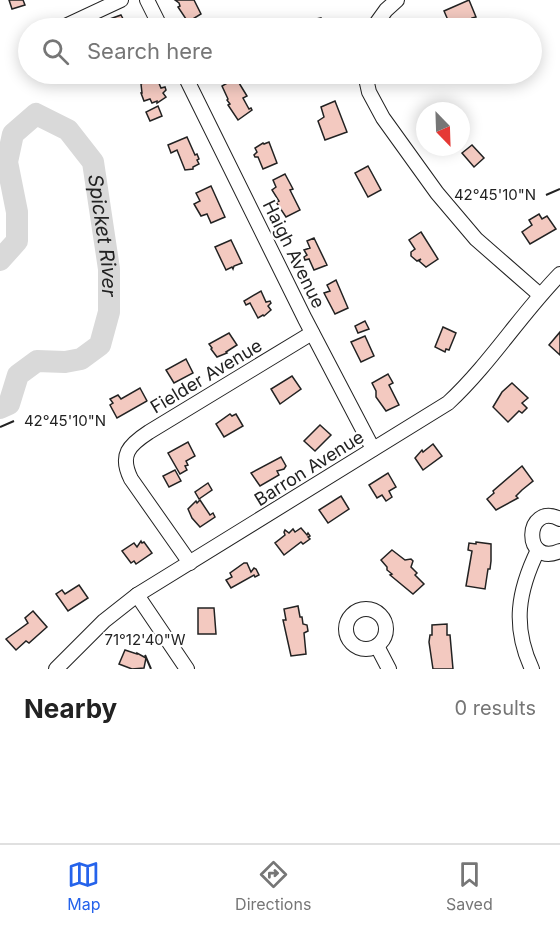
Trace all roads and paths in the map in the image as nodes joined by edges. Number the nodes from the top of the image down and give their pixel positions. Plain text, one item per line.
1 (120, 0) edge
2 (147, 0) edge
3 (397, 0) edge
4 (82, 18) edge
5 (156, 18) edge
6 (380, 18) edge
7 (189, 84) edge
8 (367, 84) edge
9 (560, 274) edge
10 (540, 295) junction
11 (312, 333) junction
12 (373, 449) junction
13 (560, 519) edge
14 (538, 550) junction
15 (560, 551) edge
16 (190, 563) junction
17 (138, 595) junction
18 (376, 646) dead end
19 (56, 669) edge
20 (187, 669) edge
21 (390, 669) edge
22 (532, 669) edge

1 - 4 street
2 - 5 street
3 - 6 street
7 - 11 street, Haigh Avenue
8 - 10 street
9 - 10 street, Barron Avenue
10 - 12 street, Barron Avenue
11 - 12 street, Haigh Avenue
11 - 16 street, Fielder Avenue
12 - 16 street, Barron Avenue
13 - 14 street
14 - 15 street
14 - 22 street
16 - 17 street, Barron Avenue
17 - 19 street, Barron Avenue
17 - 20 street
18 - 21 street

